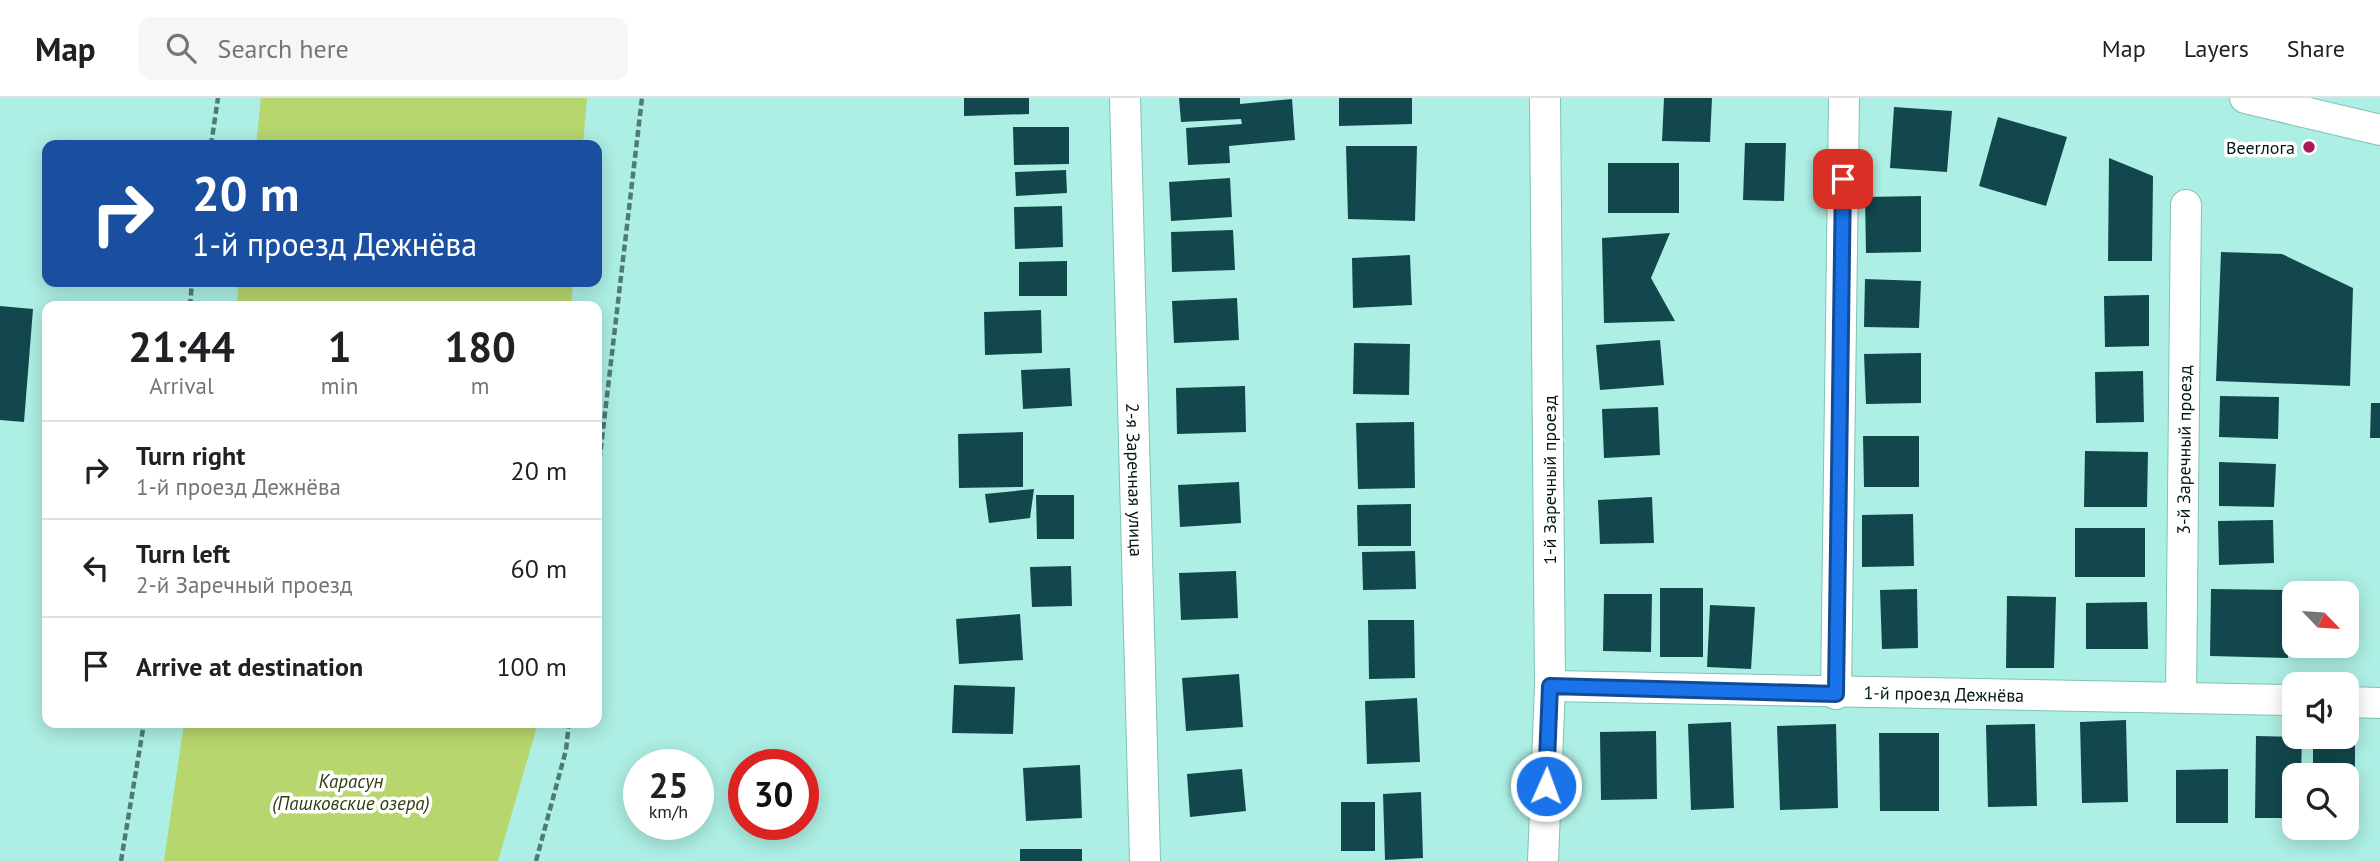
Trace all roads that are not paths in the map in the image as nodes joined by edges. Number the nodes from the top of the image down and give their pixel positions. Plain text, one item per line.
1 (1125, 98) edge
2 (1545, 98) edge
3 (1844, 98) edge
4 (2245, 98) edge
5 (2380, 130) edge
6 (2186, 205) dead end
7 (1550, 686) junction
8 (1836, 694) junction
9 (2181, 697) junction
10 (2282, 700) edge
11 (2359, 702) edge
12 (2380, 703) edge
13 (1145, 861) edge
14 (1543, 861) edge

1 - 13 street, 2-я Заречная улица
2 - 7 street, 1-й Заречный проезд
3 - 8 street
4 - 5 street
6 - 9 street, 3-й Заречный проезд
7 - 8 street, 1-й проезд Дежнёва
7 - 14 street, 1-й Заречный проезд
8 - 9 street, 1-й проезд Дежнёва
9 - 10 street, 1-й проезд Дежнёва
11 - 12 street

